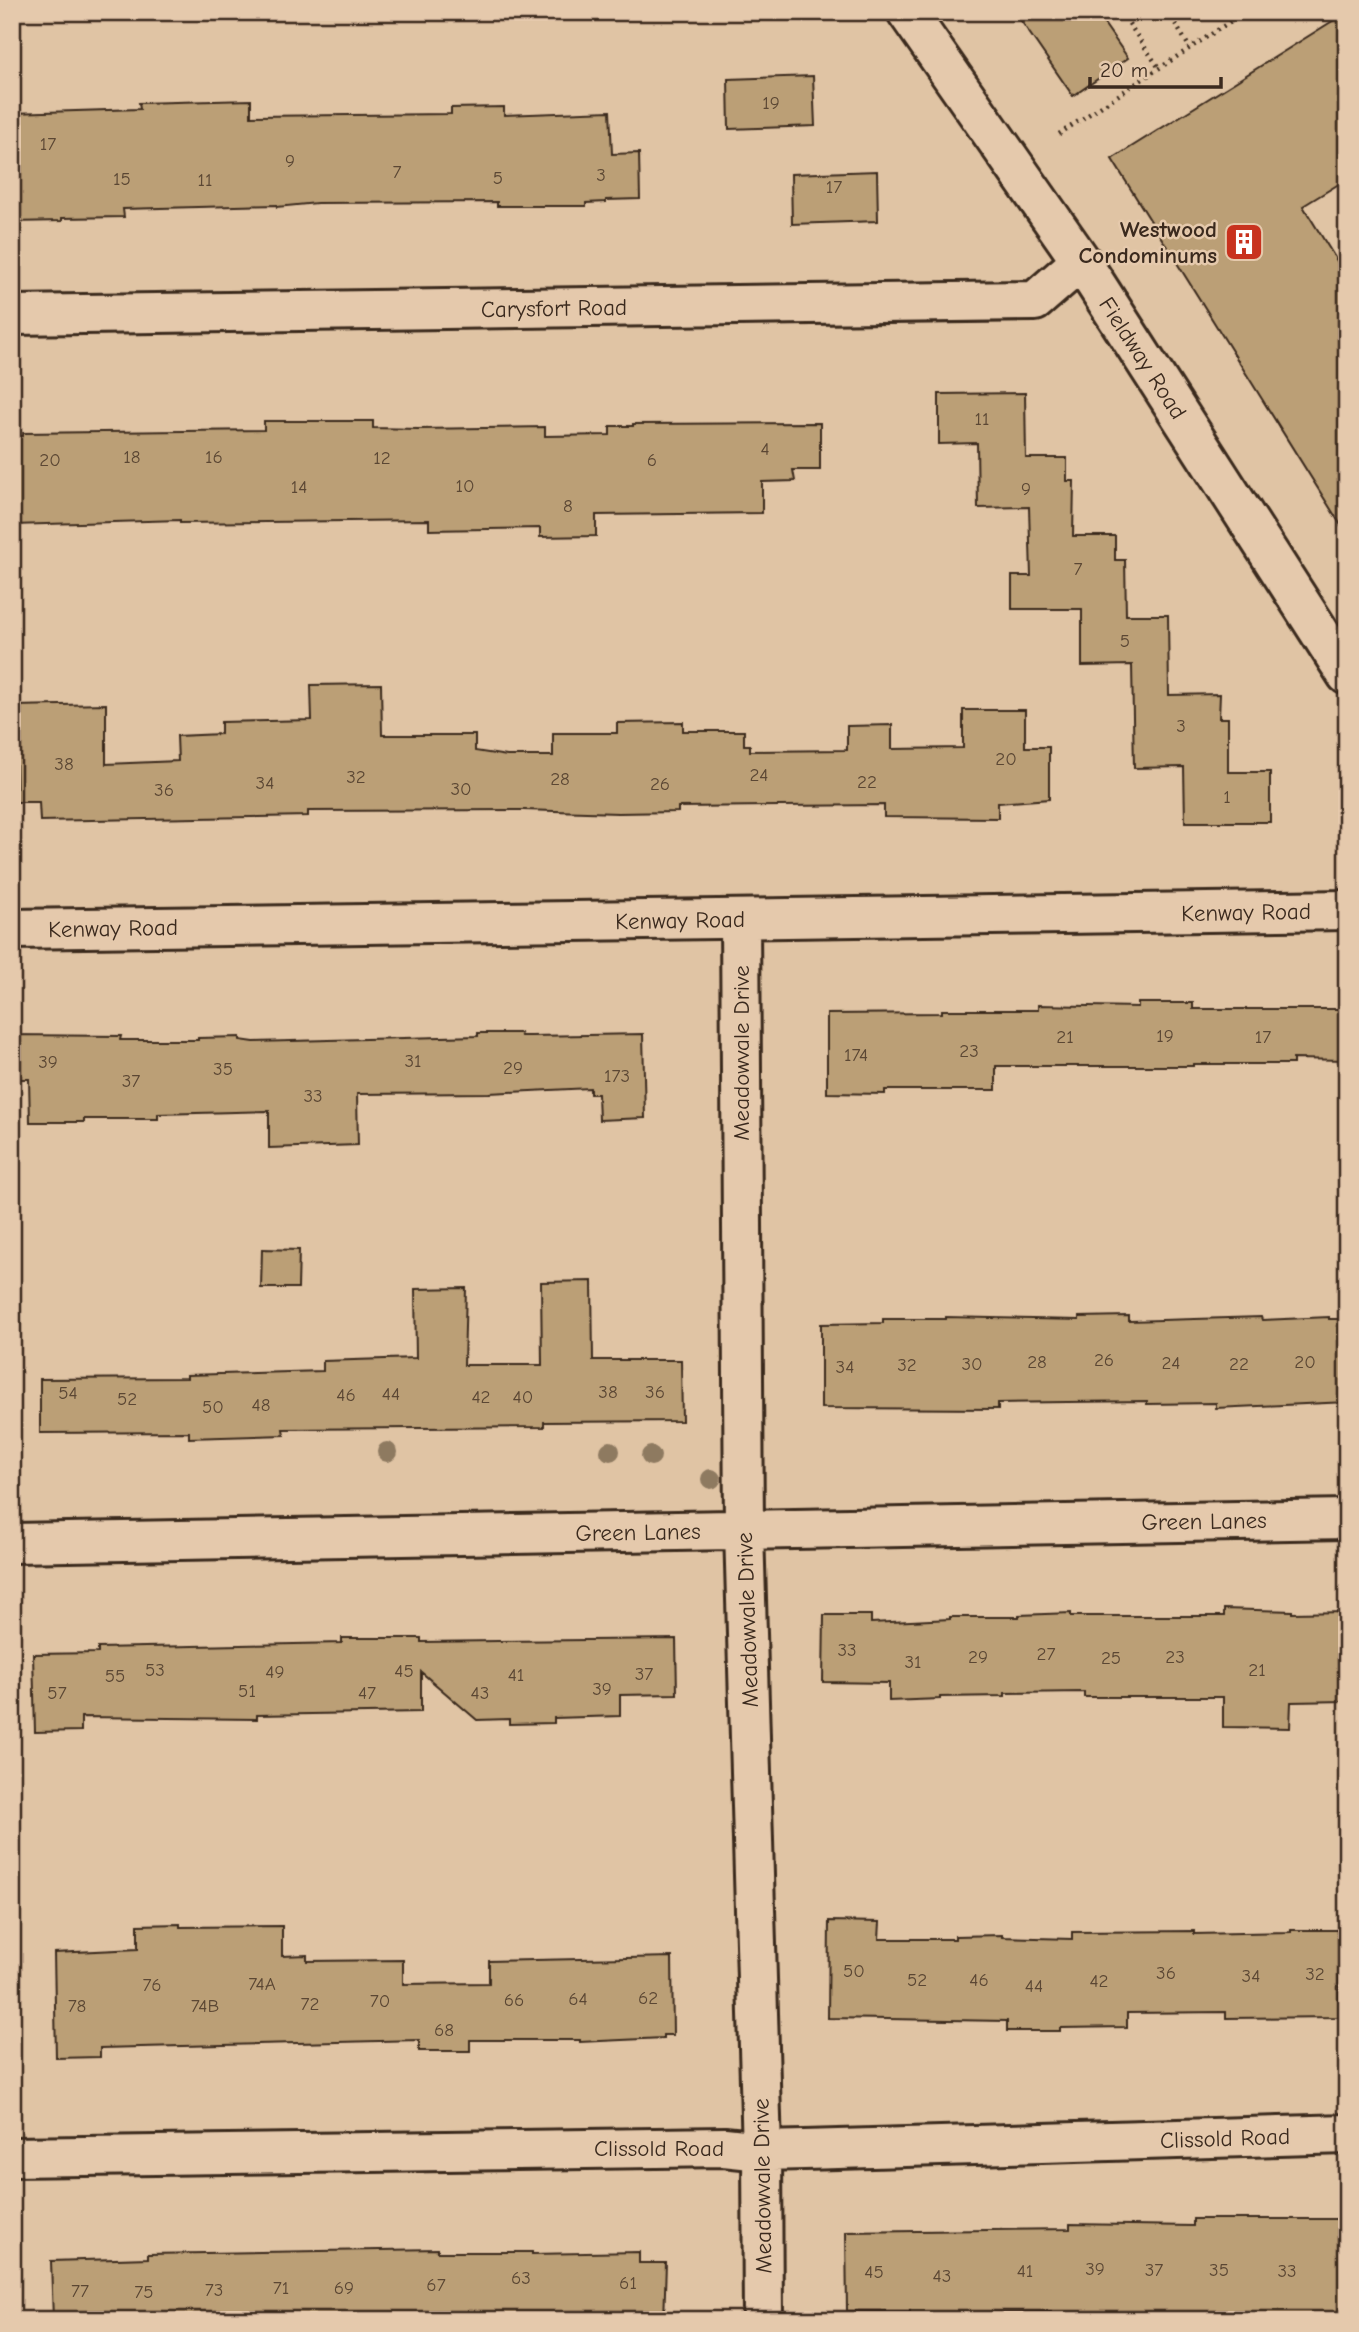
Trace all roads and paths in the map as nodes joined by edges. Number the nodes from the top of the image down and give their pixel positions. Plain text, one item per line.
1 (907, 12) edge
2 (1121, 12) edge
3 (1168, 12) edge
4 (1245, 12) edge
5 (1190, 48) junction
6 (1159, 68) junction
7 (1059, 134) dead end
8 (1081, 261) junction
9 (12, 316) edge
10 (1347, 675) edge
11 (1347, 910) edge
12 (740, 919) junction
13 (12, 929) edge
14 (1347, 1519) edge
15 (744, 1530) junction
16 (12, 1543) edge
17 (1347, 2134) edge
18 (762, 2151) junction
19 (12, 2157) edge
20 (763, 2320) edge

1 - 8 street, Fieldway Road
2 - 6 path
3 - 5 path
4 - 5 path
5 - 6 path
6 - 7 path
8 - 9 street, Carysfort Road
8 - 10 street, Fieldway Road
11 - 12 street, Kenway Road
12 - 13 street, Kenway Road
12 - 15 street, Meadowvale Drive
14 - 15 street, Green Lanes
15 - 16 street, Green Lanes
15 - 18 street, Meadowvale Drive
17 - 18 street, Clissold Road
18 - 19 street, Clissold Road
18 - 20 street, Meadowvale Drive

